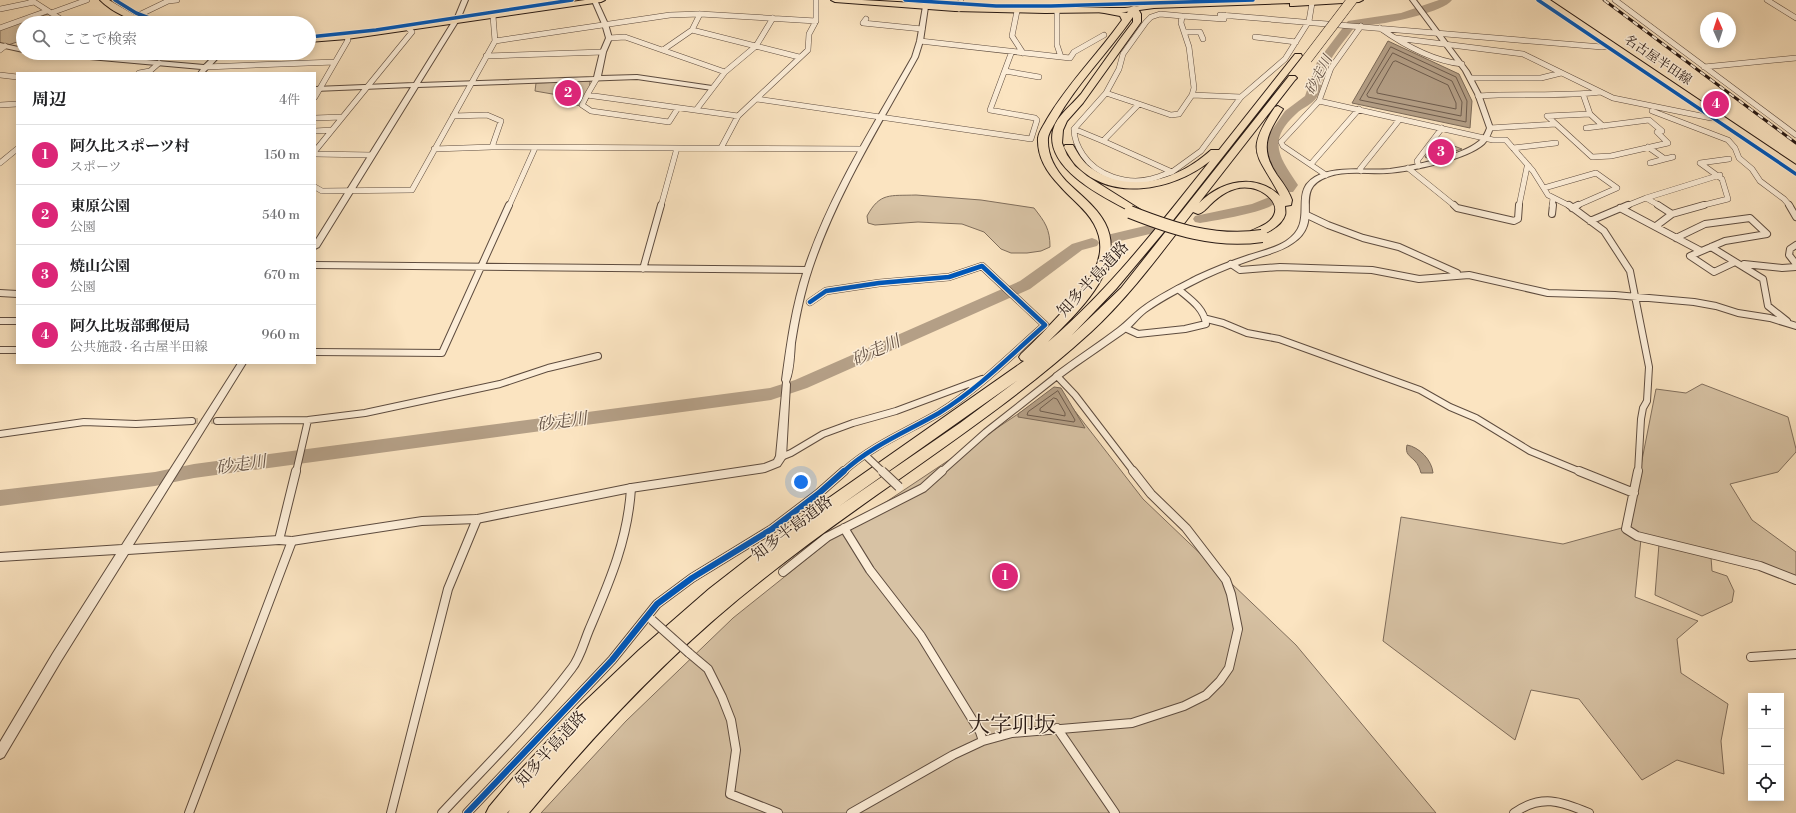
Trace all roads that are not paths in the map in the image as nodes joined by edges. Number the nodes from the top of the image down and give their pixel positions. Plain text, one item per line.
1 (87, 0) edge
2 (104, 0) edge
3 (177, 0) edge
4 (465, 0) edge
5 (598, 0) edge
6 (816, 0) edge
7 (835, 0) edge
8 (961, 0) edge
9 (1301, 0) edge
10 (1342, 0) edge
11 (1352, 0) edge
12 (1359, 0) edge
13 (1413, 0) edge
14 (1545, 0) edge
15 (1615, 0) edge
16 (1767, 0) edge
17 (33, 1) edge
18 (1312, 3) junction
19 (925, 7) junction
20 (1144, 8) junction
21 (0, 9) edge
22 (959, 9) junction
23 (1134, 9) junction
24 (1102, 10) junction
25 (1017, 11) junction
26 (1057, 11) junction
27 (49, 12) junction
28 (1183, 13) junction
29 (700, 14) junction
30 (37, 16) edge
31 (56, 16) edge
32 (136, 16) joint
33 (493, 16) junction
34 (773, 18) junction
35 (1796, 18) edge
36 (866, 19) dead end
37 (1126, 20) junction
38 (816, 21) junction
39 (1309, 21) junction
40 (454, 22) junction
41 (16, 23) edge
42 (605, 24) junction
43 (1358, 26) junction
44 (0, 28) edge
45 (408, 28) junction
46 (1380, 28) junction
47 (922, 29) junction
48 (692, 30) junction
49 (1184, 32) junction
50 (1436, 33) junction
51 (1104, 35) dead end
52 (1255, 36) dead end
53 (347, 37) junction
54 (609, 38) junction
55 (1396, 38) junction
56 (316, 39) edge
57 (1203, 39) dead end
58 (495, 41) junction
59 (920, 41) junction
60 (1296, 42) junction
61 (1447, 44) junction
62 (1612, 45) junction
63 (756, 46) junction
64 (2, 47) edge
65 (16, 49) edge
66 (663, 50) junction
67 (1012, 51) junction
68 (603, 52) junction
69 (1023, 53) junction
70 (486, 56) junction
71 (799, 57) junction
72 (1061, 57) junction
73 (1302, 58) junction
74 (1796, 58) edge
75 (126, 60) edge
76 (212, 60) edge
77 (335, 62) junction
78 (159, 63) junction
79 (1462, 64) junction
80 (205, 67) junction
81 (1704, 67) junction
82 (1005, 71) junction
83 (151, 72) edge
84 (202, 72) edge
85 (725, 72) junction
86 (1297, 72) junction
87 (1561, 73) junction
88 (0, 75) edge
89 (16, 77) edge
90 (1039, 77) dead end
91 (596, 78) junction
92 (1471, 78) junction
93 (470, 83) junction
94 (416, 85) junction
95 (367, 87) junction
96 (712, 88) junction
97 (318, 89) edge
98 (1269, 92) junction
99 (1600, 92) junction
100 (1106, 93) junction
101 (1583, 94) junction
102 (1192, 95) junction
103 (587, 96) junction
104 (1478, 96) junction
105 (1242, 97) junction
106 (757, 99) junction
107 (1319, 101) junction
108 (16, 104) edge
109 (1139, 104) junction
110 (1634, 104) junction
111 (0, 105) edge
112 (678, 108) junction
113 (696, 110) junction
114 (1359, 110) junction
115 (1590, 114) junction
116 (453, 116) junction
117 (738, 116) junction
118 (1066, 116) junction
119 (1665, 116) junction
120 (342, 117) junction
121 (1719, 117) junction
122 (316, 118) edge
123 (881, 118) junction
124 (1400, 119) junction
125 (1649, 120) junction
126 (1050, 124) junction
127 (1556, 124) junction
128 (1603, 126) junction
129 (1442, 128) junction
130 (1490, 128) junction
131 (1586, 128) dead end
132 (1074, 129) junction
133 (332, 130) junction
134 (316, 131) edge
135 (1796, 135) edge
136 (1486, 138) junction
137 (1103, 141) junction
138 (1556, 143) dead end
139 (492, 147) junction
140 (535, 148) junction
141 (677, 148) junction
142 (721, 148) junction
143 (1513, 148) junction
144 (1648, 148) junction
145 (863, 149) junction
146 (16, 150) edge
147 (434, 150) junction
148 (316, 152) edge
149 (316, 153) edge
150 (372, 155) junction
151 (1673, 157) dead end
152 (1665, 158) junction
153 (1729, 159) dead end
154 (0, 163) edge
155 (1650, 163) dead end
156 (1311, 164) junction
157 (1419, 166) junction
158 (1529, 166) junction
159 (1408, 168) junction
160 (1796, 169) edge
161 (1361, 171) junction
162 (1172, 172) junction
163 (1326, 175) junction
164 (1720, 176) junction
165 (316, 188) edge
166 (1544, 188) junction
167 (350, 191) junction
168 (1553, 198) junction
169 (1646, 198) junction
170 (1572, 208) junction
171 (1620, 208) junction
172 (1133, 211) junction
173 (1552, 214) dead end
174 (1672, 214) junction
175 (1307, 215) junction
176 (1796, 217) edge
177 (1590, 221) junction
178 (1656, 226) junction
179 (1259, 235) junction
180 (1676, 238) junction
181 (316, 245) edge
182 (1796, 245) edge
183 (1712, 247) junction
184 (1701, 251) junction
185 (1738, 262) junction
186 (1231, 264) junction
187 (1796, 264) edge
188 (316, 265) edge
189 (481, 267) junction
190 (1796, 268) edge
191 (643, 269) junction
192 (808, 270) junction
193 (1456, 276) junction
194 (1178, 289) junction
195 (1125, 291) junction
196 (0, 293) edge
197 (16, 294) edge
198 (1635, 296) junction
199 (810, 302) dead end
200 (1206, 319) junction
201 (0, 321) edge
202 (16, 321) edge
203 (1793, 325) edge
204 (1125, 328) junction
205 (0, 350) edge
206 (16, 350) edge
207 (316, 352) edge
208 (598, 356) dead end
209 (241, 364) edge
210 (1057, 376) junction
211 (986, 378) junction
212 (962, 413) junction
213 (308, 420) junction
214 (192, 421) tunnel mouth
215 (217, 421) tunnel mouth
216 (0, 434) edge
217 (865, 454) junction
218 (781, 457) junction
219 (631, 488) junction
220 (1634, 493) junction
221 (909, 497) junction
222 (477, 518) junction
223 (844, 528) junction
224 (279, 540) junction
225 (292, 541) junction
226 (125, 549) junction
227 (0, 557) edge
228 (782, 572) dead end
229 (1796, 580) edge
230 (649, 619) junction
231 (1796, 654) edge
232 (1751, 657) dead end
233 (1057, 728) junction
234 (983, 741) junction
235 (0, 753) edge
236 (189, 813) edge
237 (392, 813) edge
238 (442, 813) edge
239 (467, 813) edge
240 (495, 813) edge
241 (517, 813) edge
242 (778, 813) edge
243 (851, 813) edge
244 (1115, 813) edge
245 (1514, 813) edge
246 (1589, 813) edge

1 - 27 street
2 - 32 main road
3 - 32 street
4 - 40 street
5 - 33 main road
5 - 42 street
6 - 38 street
7 - 19 main road
8 - 22 street
9 - 20 main road
10 - 73 highway, 知多半島道路
11 - 73 highway, 知多半島道路, bridge
12 - 18 main road
13 - 50 street
14 - 62 main road, 名古屋半田線
15 - 81 street
16 - 35 street
17 - 21 street
17 - 27 street
18 - 20 main road
18 - 39 street
19 - 22 main road
19 - 47 street
20 - 23 main road
22 - 25 main road
23 - 24 main road
23 - 37 highway
23 - 118 highway
24 - 26 main road
24 - 37 highway
25 - 26 main road
25 - 69 street
26 - 72 street
27 - 30 street
27 - 31 street
28 - 39 street
28 - 49 street
28 - 100 street
29 - 34 street
29 - 42 street
29 - 48 street
33 - 40 main road
33 - 58 street
34 - 38 street
34 - 63 street
36 - 47 street
37 - 126 highway
38 - 71 street
39 - 43 street
39 - 60 street
40 - 45 main road
40 - 94 street
41 - 44 street
42 - 54 street
42 - 58 street
43 - 46 street
43 - 107 street
45 - 53 main road
45 - 95 street
46 - 50 street
46 - 55 street
47 - 59 street
48 - 63 street
48 - 66 street
49 - 57 street
49 - 102 street
50 - 61 street
50 - 62 street
51 - 72 street
52 - 60 street
53 - 56 main road
53 - 77 street
54 - 66 street
54 - 68 street
55 - 61 street
55 - 79 street
58 - 70 street
59 - 67 street
59 - 123 street
60 - 105 street
61 - 79 street
61 - 87 street
62 - 121 main road, 名古屋半田線
63 - 71 street
63 - 85 street
64 - 65 street
66 - 85 street
67 - 69 street
67 - 82 street
68 - 70 street
68 - 91 street
69 - 72 street
70 - 93 street
71 - 106 street
73 - 86 highway, 知多半島道路
73 - 98 highway, 知多半島道路
74 - 81 street
75 - 78 street
76 - 80 street
77 - 80 street
77 - 97 street
78 - 80 street
78 - 83 street
79 - 92 street
80 - 84 street
81 - 135 street
82 - 90 street
82 - 123 street
85 - 96 street
86 - 179 highway
86 - 195 highway, 知多半島道路
87 - 92 street
87 - 99 street
88 - 89 street
91 - 93 street
91 - 96 street
91 - 103 street
92 - 104 street
93 - 94 street
93 - 116 street
94 - 95 street
94 - 150 street
95 - 97 street
95 - 120 street
96 - 113 street
98 - 118 highway
98 - 212 highway, 知多半島道路
99 - 101 street
99 - 110 street
100 - 109 street
100 - 132 street
101 - 104 street
101 - 115 street
102 - 105 street
102 - 109 street
103 - 112 street
103 - 112 street
104 - 130 street
105 - 162 street
106 - 117 street
106 - 123 street
107 - 114 street
107 - 156 street
108 - 111 street
109 - 137 street
110 - 119 street
110 - 121 street
112 - 113 street
113 - 117 street
114 - 124 street
114 - 156 street
115 - 127 street
115 - 128 street
116 - 139 street
116 - 147 street
117 - 142 street
118 - 172 highway
119 - 125 street
119 - 176 street
120 - 122 street
120 - 133 street
121 - 160 main road, 名古屋半田線
123 - 145 street
124 - 129 street
124 - 161 street
125 - 128 street
125 - 144 street
126 - 172 highway
126 - 212 highway
127 - 130 street
127 - 144 street
128 - 131 street
129 - 136 street
129 - 157 street
130 - 136 street
132 - 137 street
132 - 162 street
133 - 134 street
133 - 148 street
136 - 143 street
136 - 157 street
137 - 162 street
138 - 143 street
139 - 140 street
139 - 147 street
140 - 141 street
140 - 189 street
141 - 142 street
141 - 191 street
142 - 145 street
143 - 158 street
144 - 152 street
145 - 192 street
146 - 154 street
147 - 167 street
149 - 150 street
150 - 167 street
151 - 152 street
152 - 155 street
153 - 164 street
156 - 163 street
157 - 159 street
158 - 159 street
158 - 166 street
159 - 161 street
161 - 163 street
163 - 175 street
164 - 169 street
164 - 174 street
165 - 167 street
166 - 168 street
166 - 170 street
167 - 181 street
168 - 170 street
168 - 173 street
169 - 171 street
169 - 174 street
170 - 177 street
171 - 177 street
171 - 178 street
172 - 179 highway, bridge
174 - 178 street
175 - 186 street
175 - 193 street
177 - 198 street
178 - 180 street
179 - 195 highway
180 - 183 street
180 - 184 street
182 - 187 street
183 - 184 street
183 - 185 street
184 - 185 street
185 - 190 street
185 - 203 street
186 - 193 street
186 - 194 street
188 - 189 street
189 - 191 street
189 - 207 street
191 - 192 street
192 - 218 street
193 - 198 street
194 - 200 street
194 - 204 street
195 - 241 highway, 知多半島道路
196 - 197 street
198 - 203 street
198 - 220 street
199 - 211 street
200 - 204 street
200 - 220 street
201 - 202 street
204 - 210 street
205 - 206 street
208 - 213 street
209 - 226 street
210 - 221 street
210 - 233 street
211 - 217 street
211 - 218 street
212 - 240 highway, 知多半島道路
213 - 215 street
213 - 224 street
214 - 216 street
217 - 221 street, bridge
217 - 230 street
218 - 219 street
219 - 222 street
219 - 238 street
220 - 229 street
221 - 223 street
222 - 225 street
222 - 237 street
223 - 228 street
223 - 234 street
224 - 225 street
224 - 226 street
225 - 236 street
226 - 227 street
226 - 235 street
230 - 239 street
230 - 242 street, bridge
231 - 232 street
233 - 234 street
233 - 244 street
234 - 243 street
245 - 246 street

